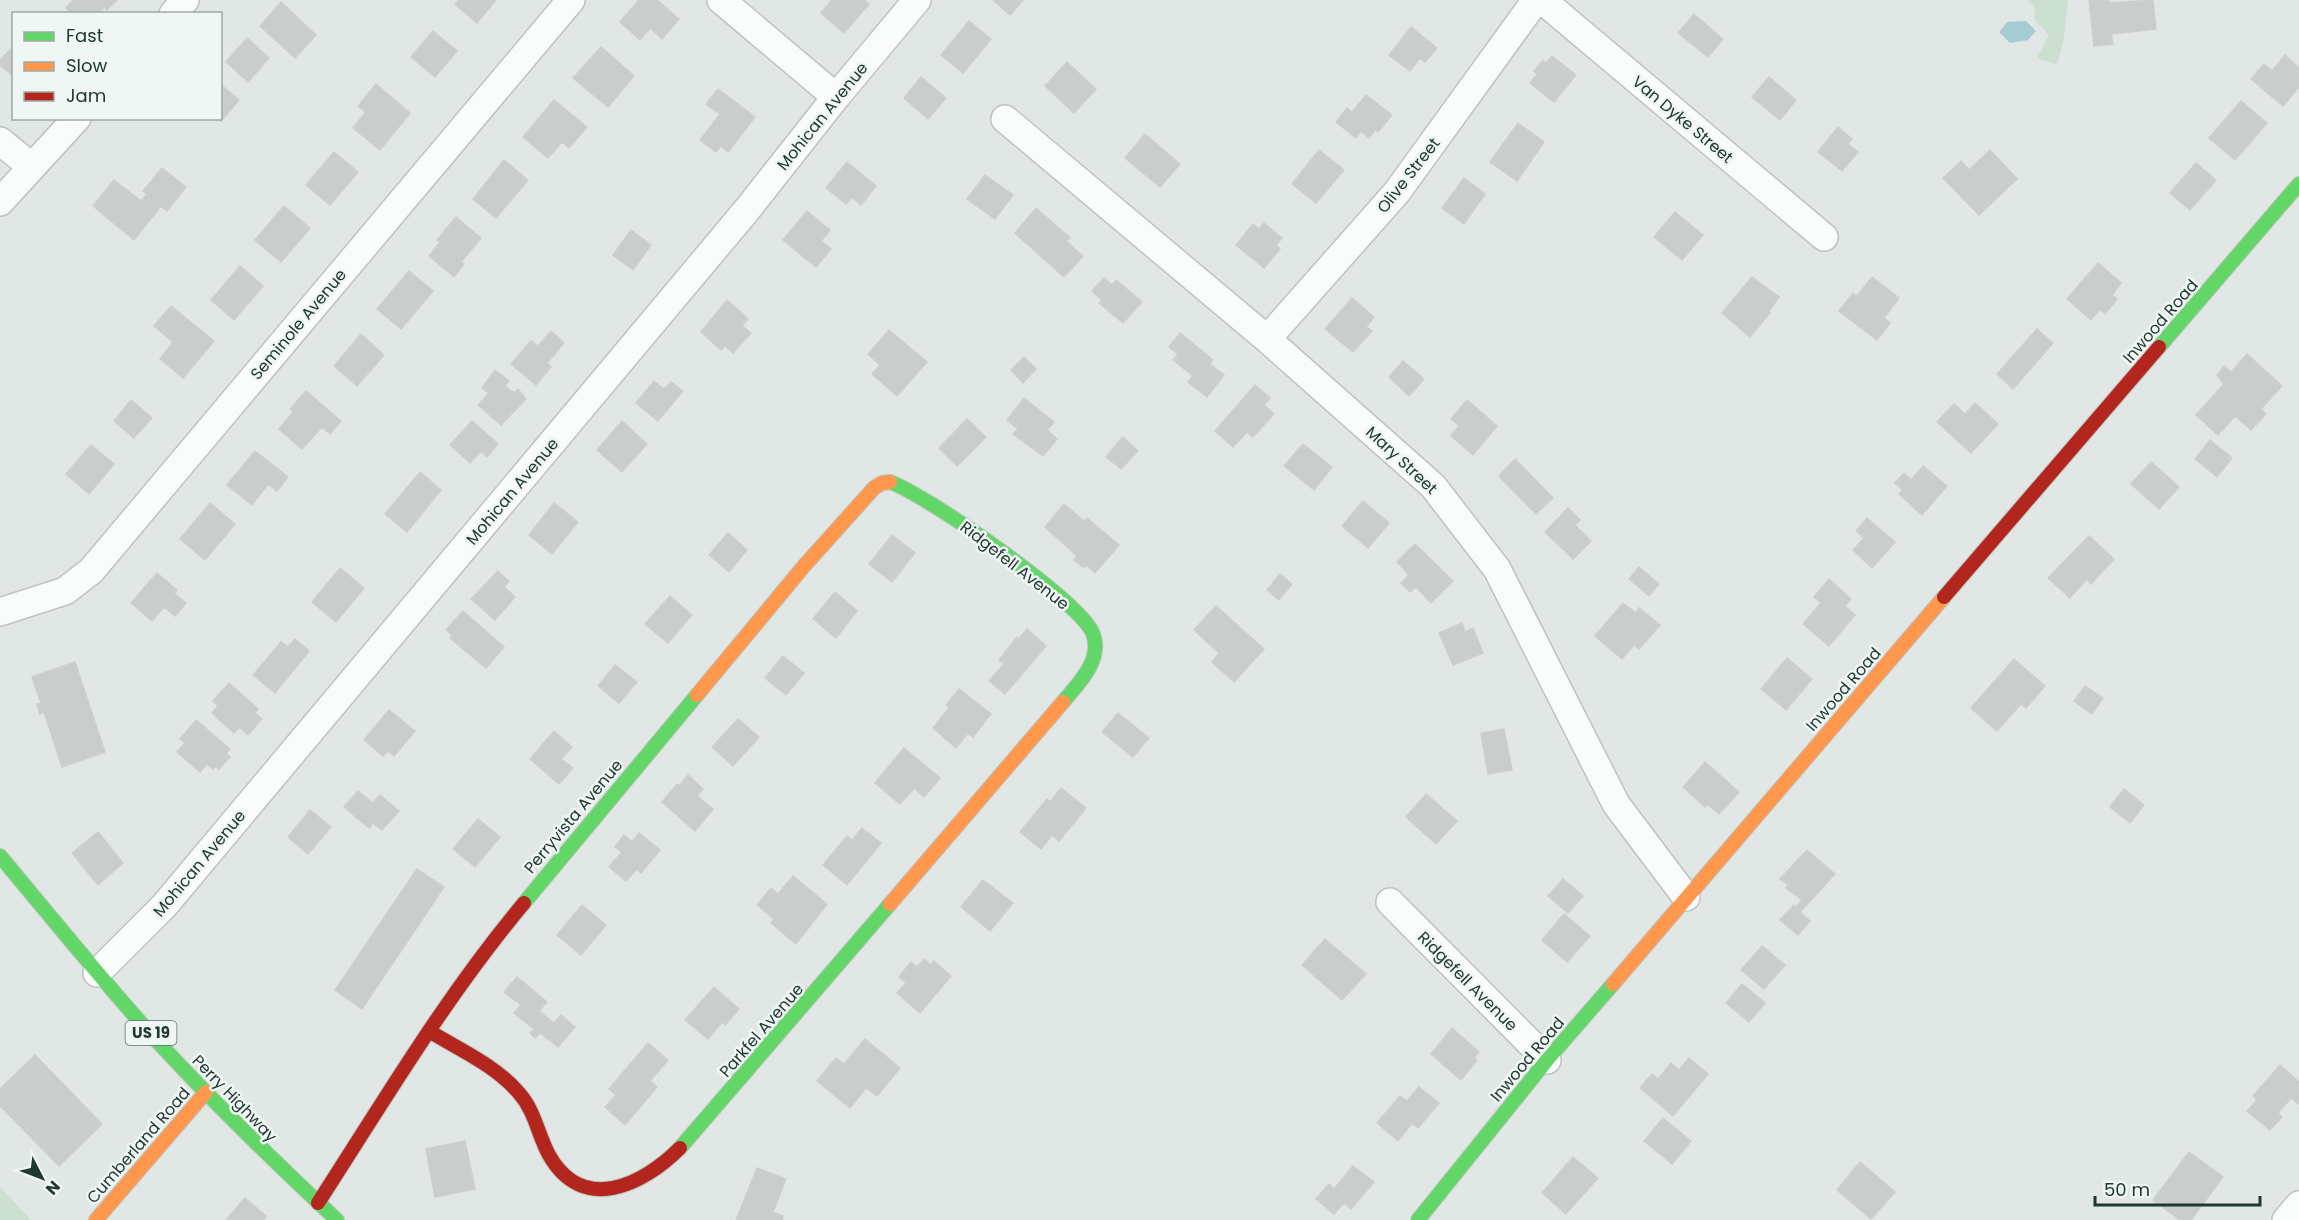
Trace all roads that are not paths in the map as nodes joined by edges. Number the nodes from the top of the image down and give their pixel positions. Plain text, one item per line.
1 (185, 0) edge
2 (571, 0) edge
3 (721, 0) edge
4 (917, 0) edge
5 (1536, 0) edge
6 (1542, 0) edge
7 (175, 12) edge
8 (836, 97) junction
9 (1005, 119) dead end
10 (74, 120) edge
11 (0, 141) edge
12 (32, 167) junction
13 (2299, 184) edge
14 (0, 202) edge
15 (1824, 237) dead end
16 (1267, 339) junction
17 (891, 482) joint
18 (0, 612) edge
19 (1084, 676) joint
20 (0, 856) edge
21 (1686, 897) junction
22 (1390, 902) dead end
23 (97, 973) junction
24 (429, 1031) junction
25 (1547, 1060) junction
26 (206, 1092) junction
27 (318, 1203) junction
28 (2299, 1205) edge
29 (96, 1220) edge
30 (337, 1220) edge
31 (1418, 1220) edge
32 (2286, 1220) edge

1 - 7 street
2 - 18 street, Seminole Avenue
3 - 8 street
4 - 8 street, Mohican Avenue
5 - 16 street, Olive Street
6 - 15 street, Van Dyke Street
8 - 23 street, Mohican Avenue
9 - 16 street, Mary Street
10 - 12 street
11 - 12 street
12 - 14 street
13 - 21 street, Inwood Road
16 - 21 street, Mary Street
17 - 19 street, Ridgefell Avenue
17 - 24 street, Perryvista Avenue
19 - 24 street, Parkfel Avenue
20 - 23 street, Perry Highway / US 19
21 - 25 street, Inwood Road
22 - 25 street, Ridgefell Avenue
23 - 26 street, Perry Highway / US 19
24 - 27 street, Perryvista Avenue
25 - 31 street, Inwood Road
26 - 27 street, Perry Highway / US 19
26 - 29 street, Cumberland Road
27 - 30 street, Perry Highway / US 19
28 - 32 street

